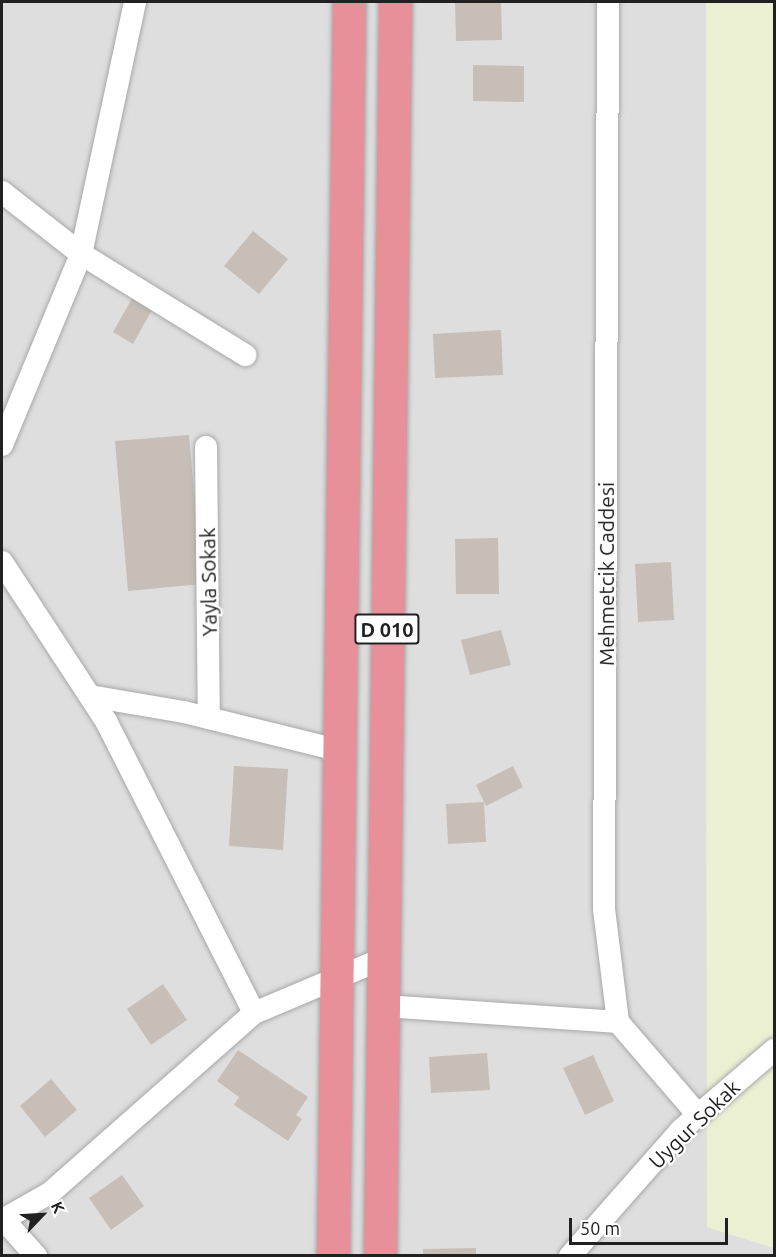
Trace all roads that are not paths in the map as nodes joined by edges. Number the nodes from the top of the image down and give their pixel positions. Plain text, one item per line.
1 (135, 2) edge
2 (349, 2) edge
3 (395, 2) edge
4 (609, 2) edge
5 (2, 192) edge
6 (81, 254) junction
7 (245, 355) dead end
8 (2, 445) edge
9 (206, 447) dead end
10 (2, 562) edge
11 (90, 696) junction
12 (209, 718) junction
13 (339, 750) junction
14 (382, 959) junction
15 (336, 977) junction
16 (385, 1006) junction
17 (254, 1013) junction
18 (618, 1022) junction
19 (774, 1050) edge
20 (698, 1115) junction
21 (2, 1219) edge
22 (36, 1256) edge
23 (333, 1256) edge
24 (381, 1256) edge
25 (570, 1256) edge

1 - 6 street
2 - 13 highway, D 010
3 - 14 highway, D 010
4 - 18 street, Mehmetcik Caddesi
5 - 6 street
6 - 7 street
6 - 8 street
9 - 12 street, Yayla Sokak
10 - 11 street
11 - 12 street
11 - 17 street
12 - 13 street
13 - 15 highway, D 010
14 - 15 street
14 - 16 highway, D 010
15 - 17 street
15 - 23 highway, D 010
16 - 18 street
16 - 24 highway, D 010
17 - 21 street
18 - 20 street
19 - 20 street, Uygur Sokak
20 - 25 street, Uygur Sokak
21 - 22 street

